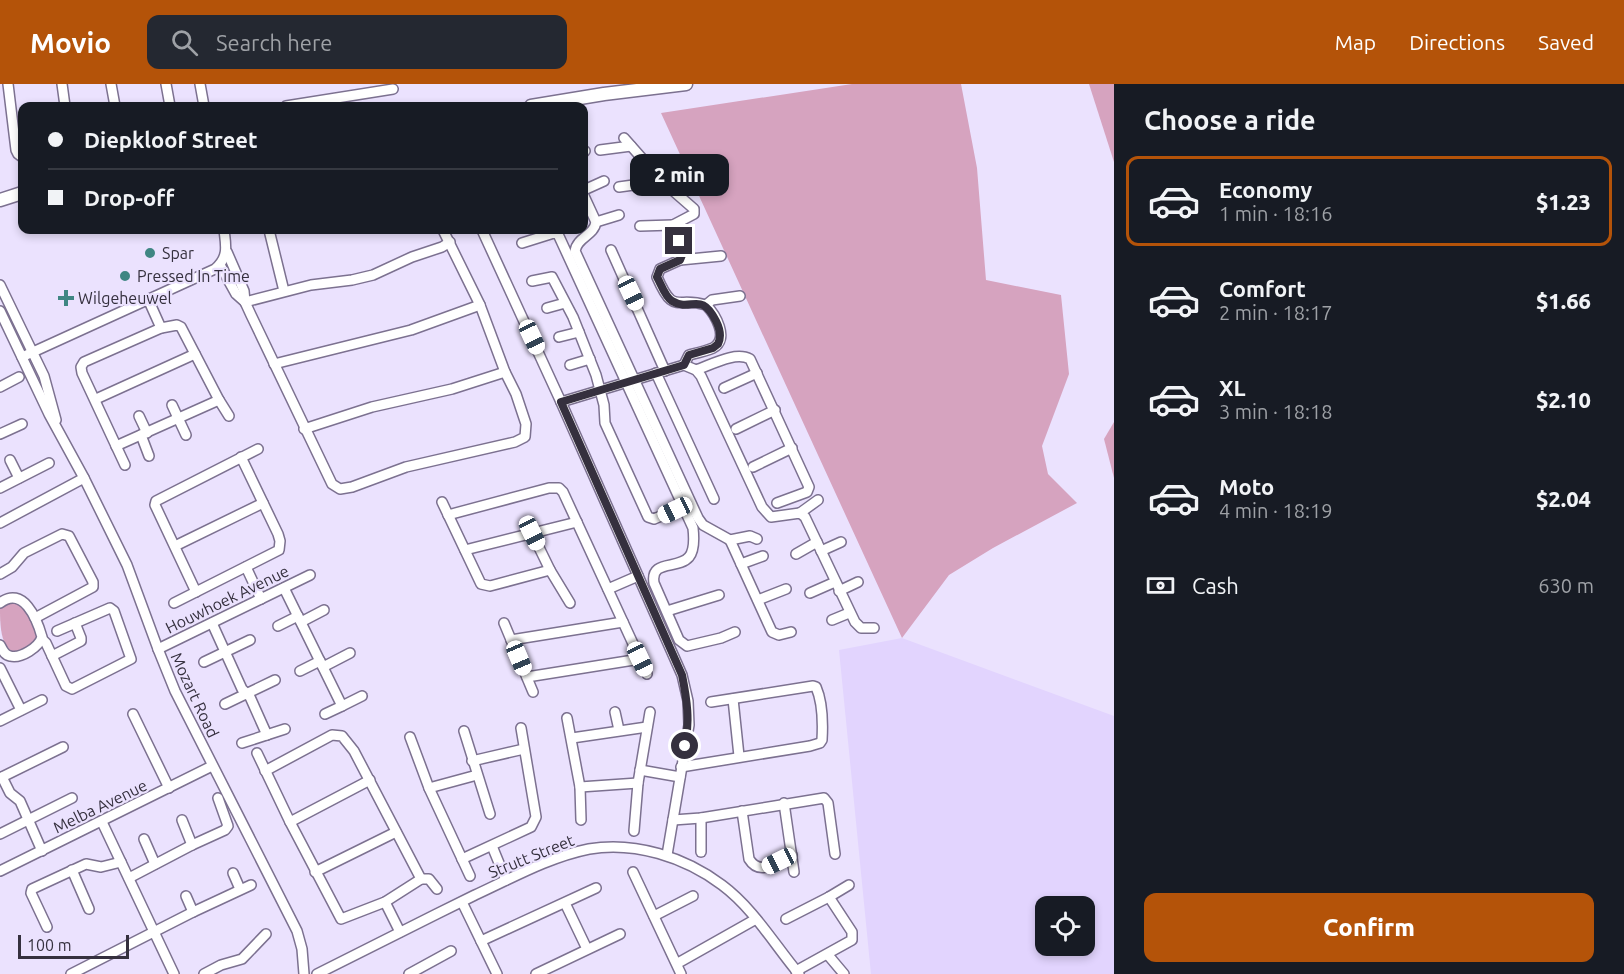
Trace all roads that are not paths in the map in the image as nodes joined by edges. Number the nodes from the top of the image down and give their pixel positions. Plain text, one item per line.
1 (8, 84) edge
2 (62, 84) edge
3 (111, 84) edge
4 (168, 84) edge
5 (200, 84) edge
6 (686, 84) edge
7 (393, 89) dead end
8 (619, 90) edge
9 (64, 102) edge
10 (114, 102) edge
11 (170, 102) edge
12 (203, 102) edge
13 (311, 102) edge
14 (553, 102) edge
15 (588, 103) edge
16 (600, 150) dead end
17 (18, 154) edge
18 (604, 181) dead end
19 (662, 181) junction
20 (18, 186) edge
21 (619, 187) dead end
22 (588, 188) edge
23 (0, 192) edge
24 (18, 194) edge
25 (0, 200) edge
26 (588, 205) edge
27 (619, 214) dead end
28 (596, 222) junction
29 (674, 225) junction
30 (640, 226) dead end
31 (225, 234) edge
32 (270, 234) edge
33 (445, 234) edge
34 (484, 234) edge
35 (548, 234) edge
36 (558, 234) edge
37 (450, 242) junction
38 (522, 243) dead end
39 (611, 250) dead end
40 (227, 252) junction
41 (721, 256) dead end
42 (680, 260) junction
43 (220, 265) junction
44 (532, 281) dead end
45 (0, 285) edge
46 (285, 291) junction
47 (740, 296) dead end
48 (148, 299) junction
49 (245, 302) junction
50 (566, 303) junction
51 (480, 305) junction
52 (706, 305) junction
53 (547, 308) dead end
54 (0, 311) edge
55 (161, 328) junction
56 (579, 332) junction
57 (559, 337) dead end
58 (33, 352) junction
59 (195, 354) junction
60 (22, 357) junction
61 (590, 359) junction
62 (274, 364) junction
63 (570, 365) dead end
64 (684, 365) junction
65 (696, 370) junction
66 (505, 372) junction
67 (661, 372) junction
68 (757, 373) junction
69 (19, 377) dead end
70 (631, 380) junction
71 (0, 387) edge
72 (724, 388) dead end
73 (600, 389) junction
74 (96, 399) junction
75 (219, 400) junction
76 (561, 402) junction
77 (172, 405) dead end
78 (775, 410) junction
79 (139, 416) dead end
80 (229, 416) dead end
81 (178, 419) junction
82 (22, 424) dead end
83 (58, 429) junction
84 (304, 429) junction
85 (736, 429) dead end
86 (0, 434) edge
87 (144, 434) junction
88 (186, 435) dead end
89 (116, 446) junction
90 (258, 448) dead end
91 (792, 448) junction
92 (149, 456) dead end
93 (242, 457) junction
94 (10, 460) dead end
95 (49, 463) dead end
96 (125, 465) dead end
97 (753, 467) dead end
98 (19, 478) junction
99 (84, 478) junction
100 (0, 488) edge
101 (714, 499) dead end
102 (818, 500) dead end
103 (442, 502) dead end
104 (263, 503) junction
105 (777, 503) dead end
106 (675, 510) dead end
107 (800, 513) junction
108 (448, 515) junction
109 (577, 522) junction
110 (0, 523) edge
111 (532, 533) junction
112 (757, 539) dead end
113 (730, 540) junction
114 (841, 542) dead end
115 (175, 546) junction
116 (819, 547) junction
117 (465, 550) junction
118 (796, 554) dead end
119 (763, 556) dead end
120 (741, 564) junction
121 (246, 567) junction
122 (550, 570) junction
123 (0, 574) edge
124 (310, 575) dead end
125 (638, 576) junction
126 (858, 582) dead end
127 (837, 586) junction
128 (284, 588) junction
129 (608, 589) junction
130 (786, 589) dead end
131 (196, 592) junction
132 (810, 593) dead end
133 (719, 595) dead end
134 (1, 599) edge
135 (261, 599) junction
136 (758, 600) junction
137 (174, 603) dead end
138 (570, 603) dead end
139 (324, 610) dead end
140 (667, 611) junction
141 (849, 613) junction
142 (35, 618) junction
143 (300, 619) junction
144 (832, 620) dead end
145 (623, 622) junction
146 (75, 623) junction
147 (212, 623) junction
148 (504, 623) dead end
149 (278, 626) dead end
150 (874, 628) dead end
151 (57, 631) dead end
152 (735, 632) dead end
153 (791, 632) dead end
154 (42, 639) junction
155 (250, 640) dead end
156 (512, 640) junction
157 (0, 645) edge
158 (158, 649) junction
159 (225, 652) junction
160 (350, 653) dead end
161 (52, 656) junction
162 (10, 657) junction
163 (640, 659) junction
164 (204, 662) dead end
165 (321, 664) junction
166 (0, 668) edge
167 (300, 671) dead end
168 (647, 674) dead end
169 (527, 677) junction
170 (275, 680) dead end
171 (533, 692) dead end
172 (247, 694) junction
173 (362, 696) dead end
174 (733, 699) junction
175 (42, 700) dead end
176 (711, 702) dead end
177 (225, 704) dead end
178 (342, 706) junction
179 (21, 710) junction
180 (615, 712) dead end
181 (650, 712) dead end
182 (133, 714) dead end
183 (325, 714) dead end
184 (567, 718) dead end
185 (0, 721) edge
186 (647, 727) junction
187 (521, 728) dead end
188 (285, 729) dead end
189 (619, 730) junction
190 (464, 731) dead end
191 (267, 735) junction
192 (410, 737) dead end
193 (572, 738) junction
194 (242, 743) dead end
195 (63, 747) dead end
196 (524, 748) junction
197 (256, 753) dead end
198 (739, 756) junction
199 (472, 761) junction
200 (212, 766) junction
201 (640, 770) junction
202 (265, 771) junction
203 (681, 772) junction
204 (477, 775) junction
205 (1, 778) edge
206 (370, 780) junction
207 (638, 783) junction
208 (580, 787) junction
209 (169, 788) junction
210 (429, 788) junction
211 (72, 798) dead end
212 (218, 798) dead end
213 (784, 803) junction
214 (742, 811) junction
215 (489, 814) dead end
216 (701, 818) junction
217 (28, 820) junction
218 (182, 820) dead end
219 (581, 820) dead end
220 (673, 820) junction
221 (102, 822) junction
222 (290, 822) junction
223 (634, 831) dead end
224 (396, 832) junction
225 (0, 834) edge
226 (144, 840) dead end
227 (192, 845) junction
228 (492, 846) junction
229 (42, 851) junction
230 (701, 852) dead end
231 (835, 854) dead end
232 (667, 855) junction
233 (792, 855) junction
234 (462, 859) junction
235 (121, 862) junction
236 (155, 864) junction
237 (72, 870) junction
238 (0, 871) edge
239 (315, 872) junction
240 (633, 872) dead end
241 (794, 872) dead end
242 (232, 873) dead end
243 (470, 876) dead end
244 (129, 878) junction
245 (421, 879) junction
246 (506, 880) junction
247 (251, 885) dead end
248 (849, 885) dead end
249 (596, 888) dead end
250 (240, 889) junction
251 (437, 889) dead end
252 (186, 896) dead end
253 (693, 896) dead end
254 (829, 897) junction
255 (385, 902) junction
256 (462, 902) junction
257 (565, 903) junction
258 (89, 909) dead end
259 (193, 912) junction
260 (654, 916) junction
261 (756, 919) junction
262 (786, 919) dead end
263 (47, 927) dead end
264 (155, 932) junction
265 (400, 932) junction
266 (266, 934) dead end
267 (620, 934) dead end
268 (481, 941) junction
269 (588, 949) junction
270 (451, 951) dead end
271 (828, 955) junction
272 (678, 963) junction
273 (411, 973) edge
274 (797, 973) edge
275 (70, 974) edge
276 (174, 974) edge
277 (204, 974) edge
278 (304, 974) edge
279 (316, 974) edge
280 (497, 974) edge
281 (536, 974) edge
282 (681, 974) edge
283 (844, 974) edge

1 - 17 street
2 - 9 street
3 - 10 street
4 - 11 street
5 - 12 street
6 - 8 street
7 - 13 street
8 - 14 street
8 - 15 street
16 - 19 street
18 - 22 street
19 - 21 street
19 - 29 street
20 - 23 street
24 - 25 street
26 - 28 street
27 - 28 street
28 - 70 street
29 - 30 street
29 - 42 street
31 - 40 street
32 - 46 street
33 - 37 street
34 - 76 street
35 - 38 street
36 - 70 street
37 - 46 street
37 - 51 street
39 - 67 street
40 - 43 street
40 - 49 street
41 - 42 street
42 - 52 street
43 - 48 street
43 - 49 street
44 - 50 street
45 - 58 street, Mozart Road
46 - 49 street
47 - 52 street
48 - 55 street
48 - 58 street
49 - 62 street
50 - 53 street
50 - 56 street
51 - 62 street
51 - 66 street
52 - 64 street
54 - 60 street, Mozart Road
55 - 59 street
55 - 74 street
56 - 57 street
56 - 61 street
58 - 60 street
58 - 83 street, Mozart Road
59 - 74 street
59 - 75 street
60 - 83 street, Mozart Road
61 - 63 street
61 - 73 street
62 - 84 street
64 - 65 street
64 - 67 street
65 - 68 street
65 - 107 street
66 - 84 street
66 - 84 street
67 - 70 street
67 - 101 street
68 - 72 street
68 - 78 street
69 - 71 street
70 - 73 street
70 - 113 street
70 - 140 street
73 - 76 street
73 - 106 street
74 - 89 street
75 - 80 street
75 - 81 street
76 - 125 street
77 - 81 street
78 - 85 street
78 - 91 street
79 - 87 street
81 - 87 street
81 - 88 street
82 - 86 street
83 - 99 street, Mozart Road
87 - 89 street
87 - 92 street
89 - 96 street
90 - 93 street
91 - 97 street
91 - 105 street
93 - 104 street
93 - 115 street
94 - 98 street
95 - 98 street
98 - 100 street
99 - 110 street
99 - 158 street, Mozart Road
102 - 107 street
103 - 108 street
104 - 115 street
104 - 121 street
107 - 116 street
108 - 109 street
108 - 117 street
109 - 111 street
109 - 129 street
111 - 117 street
111 - 122 street
112 - 113 street
113 - 120 street
114 - 116 street
115 - 131 street
116 - 118 street
116 - 127 street
117 - 122 street
119 - 120 street
120 - 136 street
121 - 131 street
121 - 135 street
122 - 138 street
123 - 142 street
124 - 128 street, Houwhoek Avenue
125 - 129 street
125 - 203 street
126 - 127 street
127 - 132 street
127 - 141 street
128 - 135 street, Houwhoek Avenue
128 - 143 street
129 - 145 street
130 - 136 street
131 - 137 street
133 - 140 street
134 - 142 street
135 - 147 street, Houwhoek Avenue
136 - 153 street
139 - 143 street
140 - 152 street
141 - 144 street
141 - 150 street
142 - 154 street
143 - 149 street
143 - 165 street
145 - 156 street
145 - 163 street
146 - 151 street
146 - 161 street
146 - 161 street
147 - 158 street, Houwhoek Avenue
147 - 159 street
148 - 156 street
154 - 161 street
154 - 162 street
155 - 159 street
156 - 169 street
157 - 162 street
158 - 200 street, Mozart Road
159 - 164 street
159 - 172 street
160 - 165 street
162 - 166 street
163 - 168 street
163 - 169 street
165 - 167 street
165 - 178 street
166 - 179 street
169 - 171 street
170 - 172 street
172 - 177 street
172 - 191 street
173 - 178 street
174 - 176 street
174 - 198 street
174 - 198 street
175 - 179 street
178 - 183 street
179 - 185 street
180 - 189 street
181 - 186 street
182 - 209 street
184 - 193 street
186 - 189 street
186 - 201 street
187 - 196 street
188 - 191 street
189 - 193 street
190 - 199 street
191 - 194 street
192 - 210 street
193 - 208 street
195 - 205 street
196 - 199 street
196 - 228 street
197 - 202 street
198 - 203 street
199 - 204 street
200 - 209 street, Melba Avenue
200 - 278 street, Mozart Road
201 - 203 street
201 - 207 street
202 - 206 street
202 - 222 street
203 - 220 street
204 - 210 street
204 - 215 street
205 - 217 street
206 - 222 street
206 - 224 street
207 - 208 street
207 - 223 street
208 - 219 street
209 - 221 street, Melba Avenue
210 - 234 street
211 - 217 street
212 - 227 street
213 - 214 street
213 - 231 street
213 - 233 street
214 - 216 street
214 - 233 street
216 - 220 street
216 - 230 street
217 - 225 street
217 - 229 street
218 - 227 street
220 - 232 street
221 - 229 street, Melba Avenue
221 - 235 street
222 - 239 street
224 - 239 street
224 - 245 street
226 - 236 street
227 - 236 street
228 - 234 street
228 - 246 street
229 - 238 street, Melba Avenue
232 - 246 street, Strutt Street
232 - 261 street, Strutt Street
233 - 241 street
234 - 243 street
235 - 237 street
235 - 244 street
236 - 244 street
237 - 258 street
237 - 263 street
239 - 255 street
240 - 260 street
242 - 250 street
244 - 264 street
245 - 251 street
245 - 255 street
246 - 256 street, Strutt Street
247 - 250 street
248 - 254 street
249 - 257 street
250 - 259 street
252 - 259 street
253 - 260 street
254 - 262 street
254 - 271 street
255 - 265 street
256 - 265 street, Strutt Street
256 - 268 street
257 - 268 street
257 - 269 street
259 - 264 street
260 - 272 street
261 - 272 street
261 - 274 street, Strutt Street
264 - 275 street
264 - 276 street
265 - 279 street, Strutt Street
266 - 277 street
267 - 269 street
268 - 280 street
269 - 281 street
270 - 273 street
271 - 274 street
271 - 283 street
272 - 282 street

